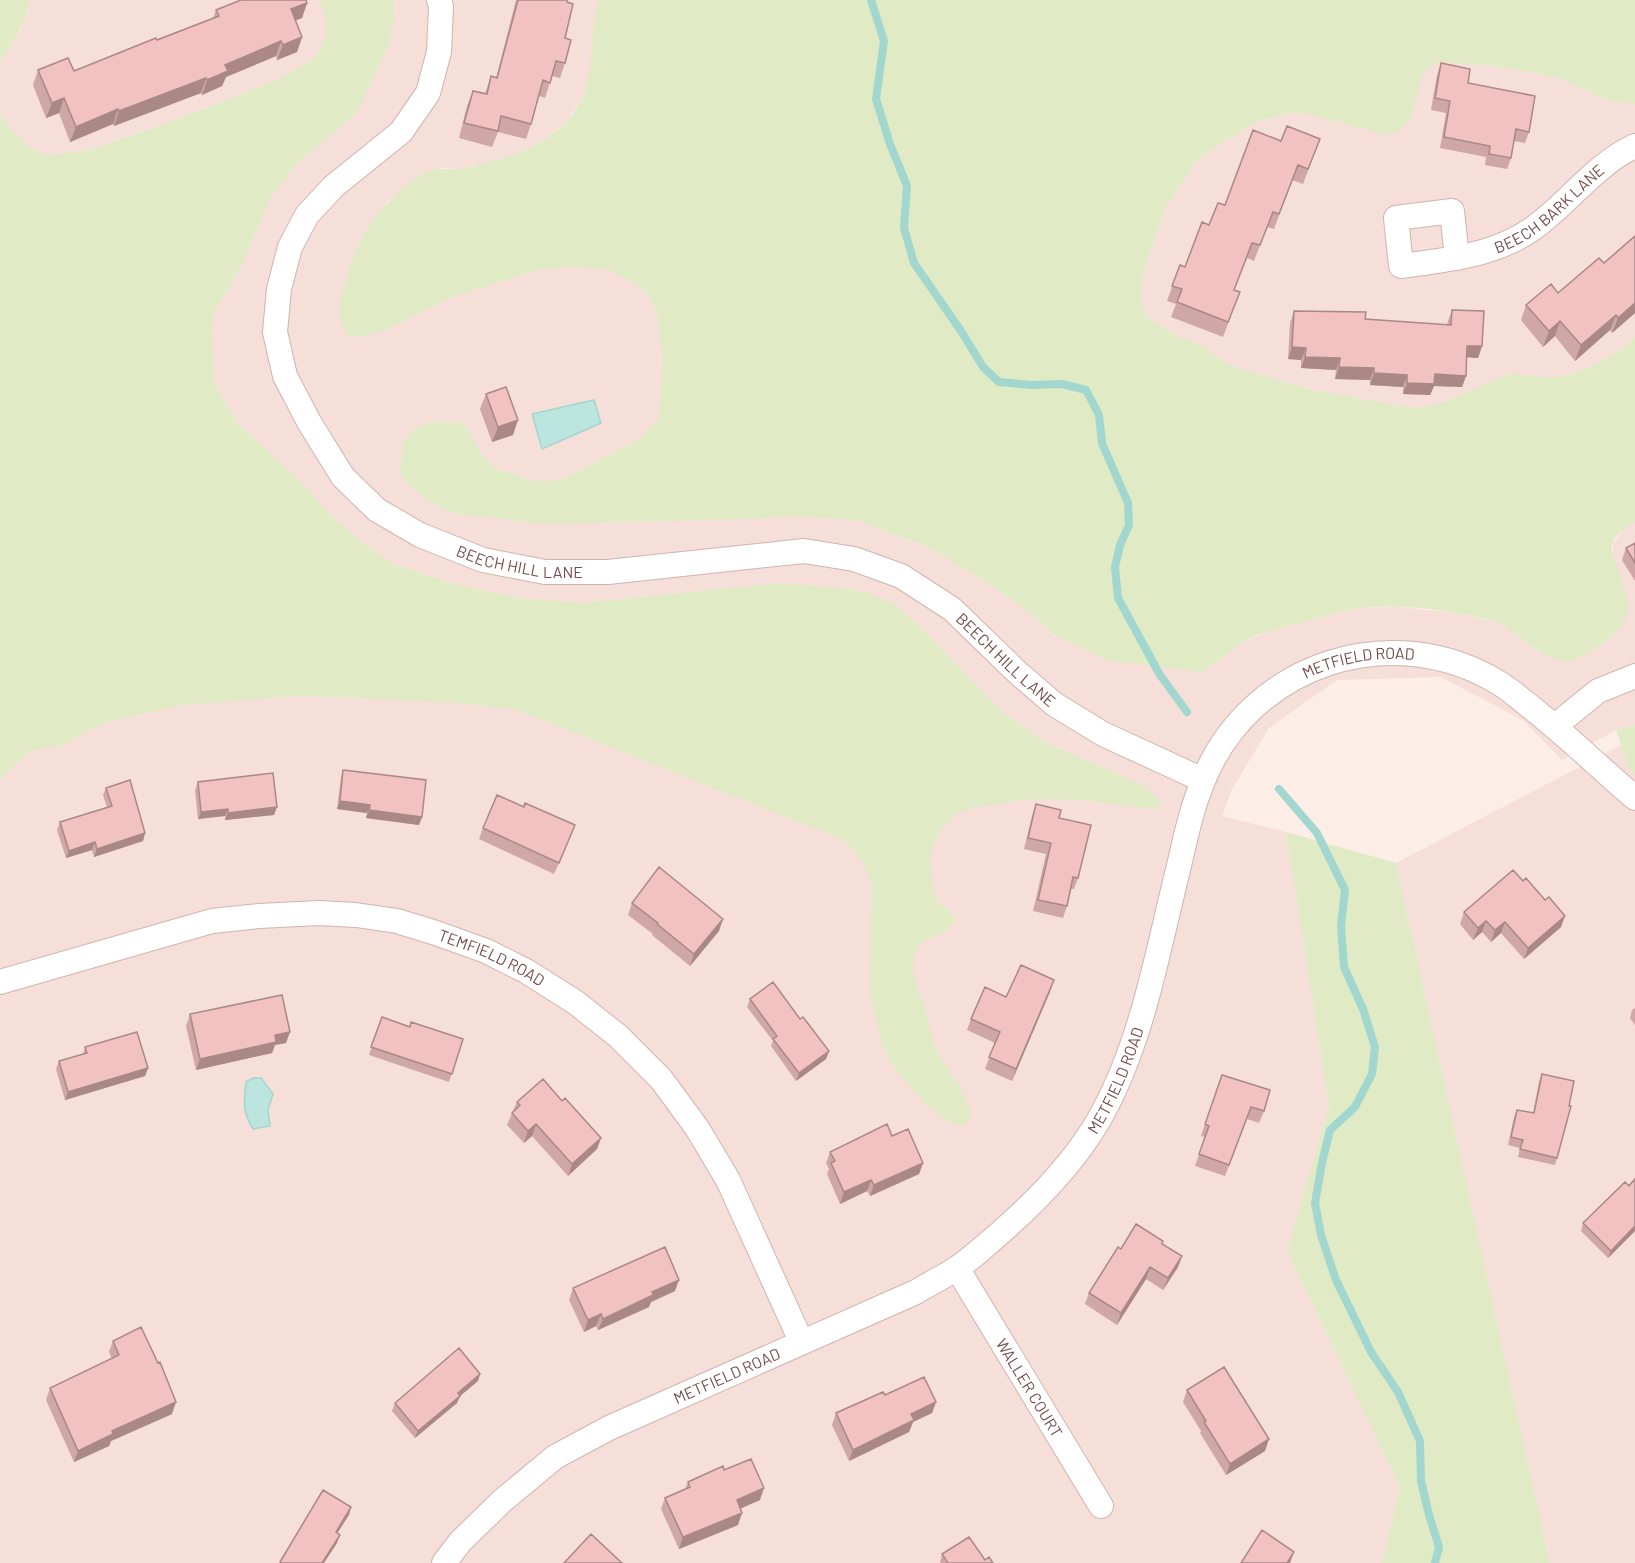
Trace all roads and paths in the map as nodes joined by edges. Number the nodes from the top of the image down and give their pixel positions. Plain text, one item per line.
1 (439, 0) edge
2 (1635, 146) edge
3 (1457, 258) dead end
4 (1635, 676) edge
5 (1555, 726) junction
6 (1203, 780) junction
7 (1635, 798) edge
8 (0, 982) edge
9 (957, 1268) junction
10 (801, 1341) junction
11 (1101, 1506) dead end
12 (444, 1563) edge

1 - 6 street, BEECH HILL LANE
2 - 3 street, BEECH BARK LANE
4 - 5 street
5 - 6 street, METFIELD ROAD
5 - 7 street, METFIELD ROAD
6 - 9 street, METFIELD ROAD
8 - 10 street, TEMFIELD ROAD
9 - 10 street, METFIELD ROAD
9 - 11 street, WALLER COURT
10 - 12 street, METFIELD ROAD

